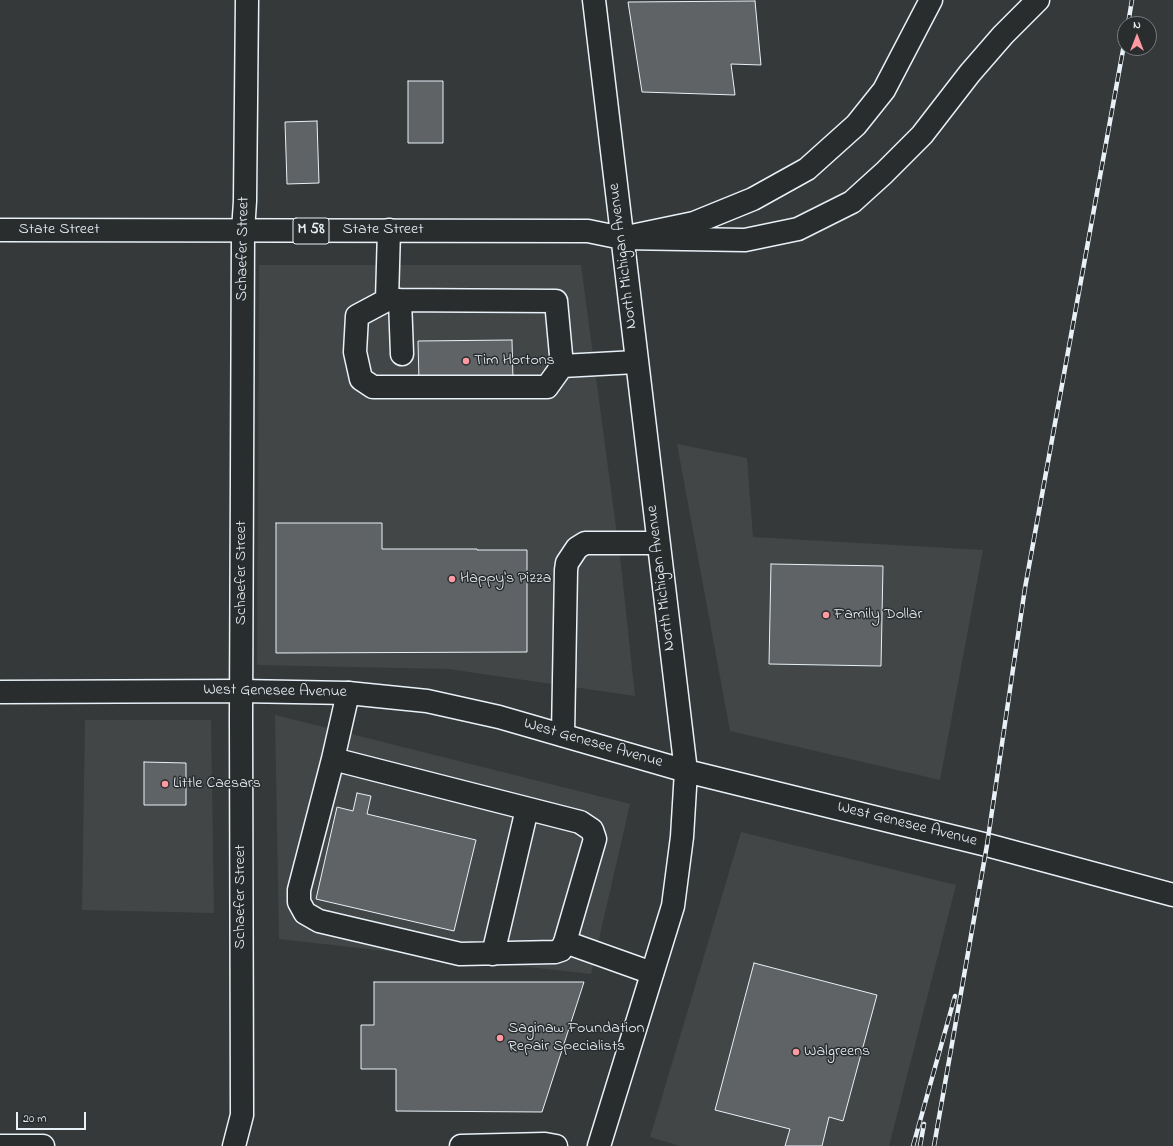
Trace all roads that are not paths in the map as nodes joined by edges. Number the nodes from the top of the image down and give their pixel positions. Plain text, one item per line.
1 (248, 0) edge
2 (594, 0) edge
3 (931, 0) edge
4 (1038, 0) edge
5 (0, 230) edge
6 (389, 230) junction
7 (243, 231) junction
8 (622, 238) junction
9 (393, 300) junction
10 (402, 354) dead end
11 (636, 362) junction
12 (562, 366) junction
13 (658, 543) junction
14 (241, 691) junction
15 (0, 692) edge
16 (348, 693) junction
17 (563, 735) junction
18 (333, 759) junction
19 (686, 771) junction
20 (527, 808) junction
21 (1173, 896) edge
22 (565, 942) junction
23 (493, 954) junction
24 (652, 973) junction
25 (0, 1146) edge
26 (43, 1146) edge
27 (234, 1146) edge
28 (460, 1146) edge
29 (556, 1146) edge
30 (599, 1146) edge

1 - 7 main road, Schaefer Street
2 - 8 main road, North Michigan Avenue
3 - 8 main road
4 - 8 main road
5 - 7 main road, State Street / M 58
6 - 7 main road, State Street / M 58
6 - 8 main road, State Street / M 58
6 - 9 main road
7 - 14 main road, Schaefer Street
8 - 11 main road, North Michigan Avenue
9 - 10 main road
9 - 12 main road
9 - 12 main road
11 - 12 main road
11 - 13 main road, North Michigan Avenue
13 - 17 main road
13 - 19 main road, North Michigan Avenue
14 - 15 main road, West Genesee Avenue
14 - 16 main road, West Genesee Avenue
14 - 27 main road, Schaefer Street
16 - 17 main road, West Genesee Avenue
16 - 18 main road
17 - 19 main road, West Genesee Avenue
18 - 20 main road
18 - 23 main road
19 - 21 main road, West Genesee Avenue
19 - 24 main road, North Michigan Avenue
20 - 22 main road
20 - 23 main road
22 - 23 main road
22 - 24 main road
24 - 30 main road, North Michigan Avenue
25 - 26 main road
28 - 29 main road

